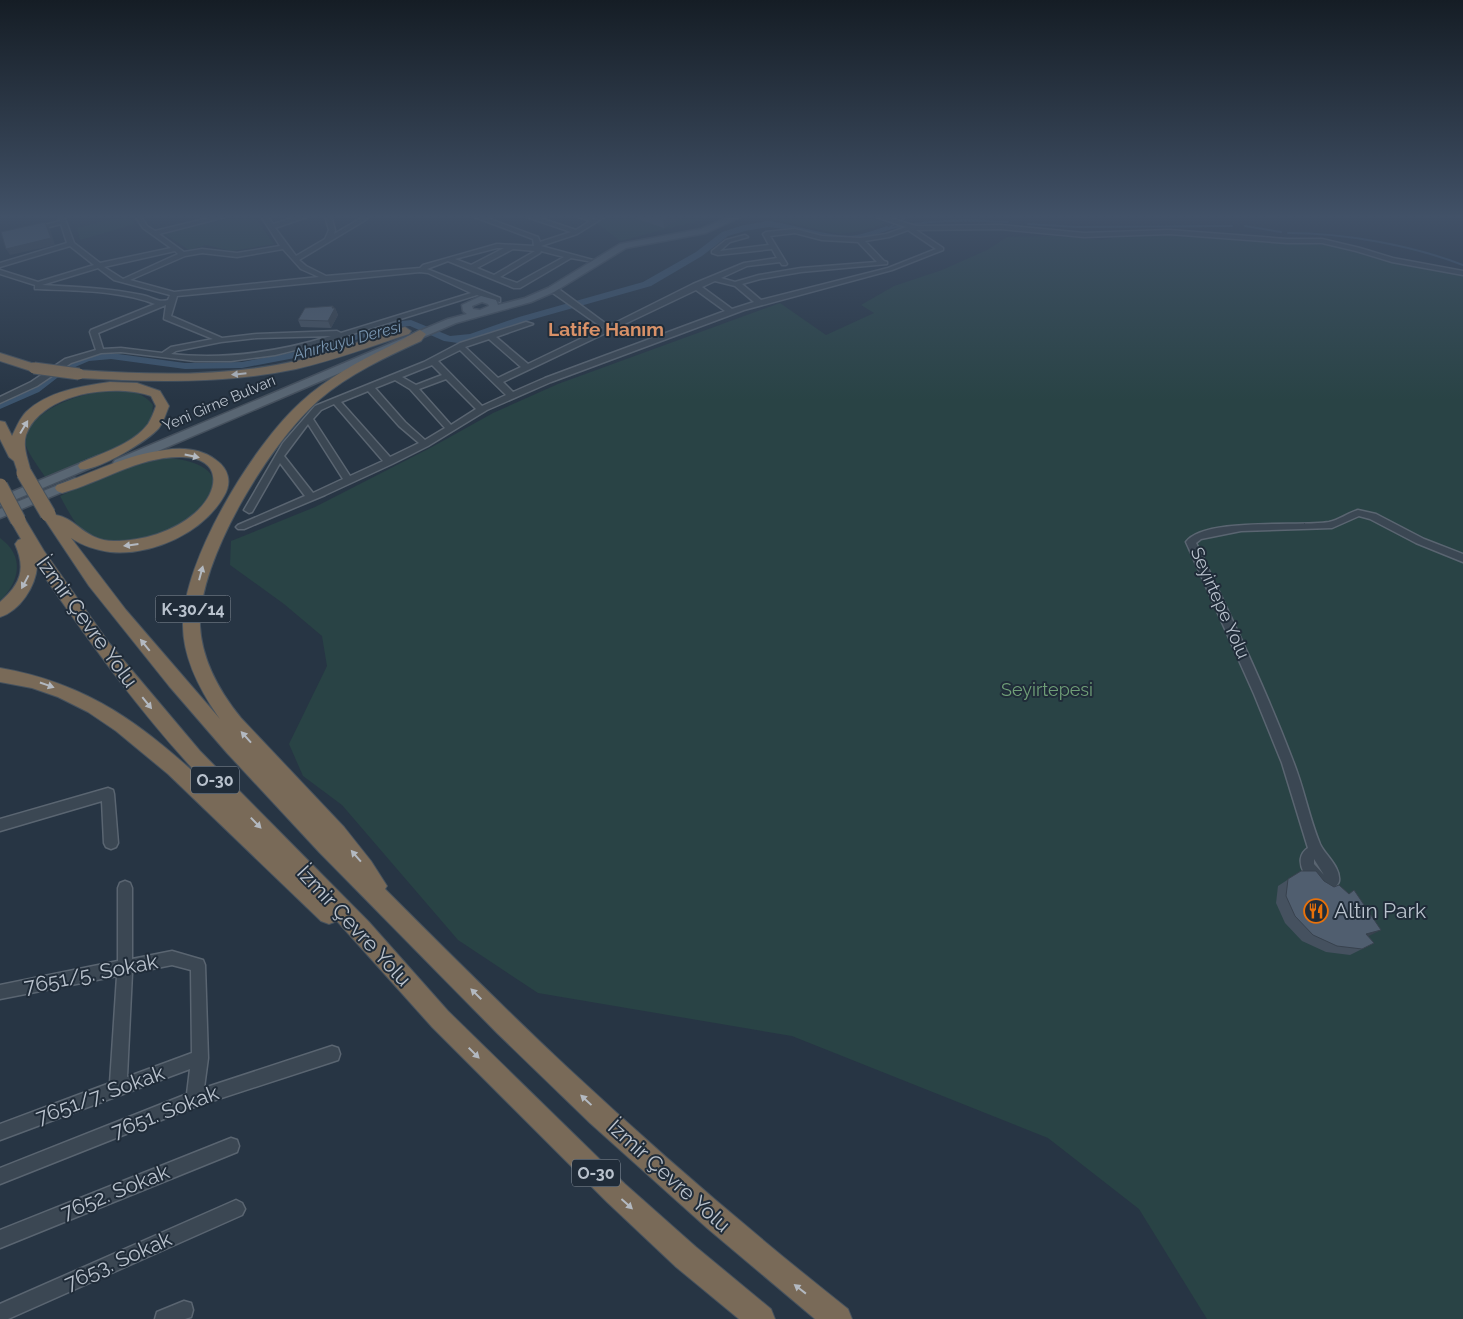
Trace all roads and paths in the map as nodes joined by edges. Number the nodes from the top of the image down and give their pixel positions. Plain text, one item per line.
1 (18, 278) edge
2 (59, 278) edge
3 (114, 278) edge
4 (130, 278) edge
5 (334, 278) joint
6 (339, 278) edge
7 (443, 278) edge
8 (497, 278) edge
9 (532, 278) edge
10 (562, 278) edge
11 (570, 278) edge
12 (714, 278) joint
13 (757, 278) edge
14 (781, 278) edge
15 (799, 278) junction
16 (804, 278) edge
17 (123, 281) junction
18 (38, 284) junction
19 (737, 284) junction
20 (696, 286) junction
21 (553, 288) junction
22 (476, 293) junction
23 (172, 297) junction
24 (491, 299) junction
25 (456, 300) junction
26 (760, 303) junction
27 (161, 304) junction
28 (467, 306) junction
29 (484, 312) junction
30 (731, 312) junction
31 (529, 324) dead end
32 (608, 329) junction
33 (412, 331) junction
34 (346, 333) junction
35 (491, 337) junction
36 (221, 340) junction
37 (461, 347) junction
38 (100, 351) junction
39 (161, 356) junction
40 (0, 357) edge
41 (433, 361) junction
42 (526, 368) junction
43 (448, 376) junction
44 (396, 377) junction
45 (497, 382) junction
46 (370, 388) junction
47 (415, 388) junction
48 (512, 395) junction
49 (0, 400) edge
50 (336, 401) junction
51 (481, 410) junction
52 (308, 418) junction
53 (0, 425) edge
54 (450, 429) junction
55 (425, 444) junction
56 (280, 456) junction
57 (389, 462) junction
58 (85, 466) junction
59 (24, 473) junction
60 (349, 481) junction
61 (0, 486) edge
62 (62, 488) junction
63 (310, 496) junction
64 (0, 502) edge
65 (248, 510) dead end
66 (48, 514) junction
67 (9, 517) edge
68 (241, 527) dead end
69 (1463, 558) edge
70 (0, 611) edge
71 (0, 675) edge
72 (0, 825) edge
73 (111, 843) dead end
74 (1315, 850) dead end
75 (125, 888) dead end
76 (393, 912) junction
77 (125, 967) junction
78 (0, 992) edge
79 (440, 1018) junction
80 (332, 1054) dead end
81 (200, 1058) junction
82 (118, 1088) junction
83 (194, 1099) junction
84 (0, 1132) edge
85 (231, 1146) dead end
86 (0, 1176) edge
87 (236, 1209) dead end
88 (0, 1239) edge
89 (184, 1310) dead end
90 (0, 1313) edge
91 (164, 1319) edge
92 (761, 1319) edge
93 (838, 1319) edge

1 - 18 street
2 - 18 street
3 - 17 street
4 - 17 street
5 - 6 street
5 - 23 street
7 - 22 street
8 - 9 street
10 - 24 main road, Yeni Girne Bulvarı
11 - 21 main road, Yeni Girne Bulvarı
12 - 19 street
12 - 20 street
13 - 19 street
14 - 15 street
15 - 16 street
15 - 26 street
17 - 23 street
18 - 27 street
19 - 26 street
20 - 30 street
20 - 32 street
21 - 29 main road, Yeni Girne Bulvarı
21 - 32 street
22 - 24 street
22 - 25 street
23 - 27 street
23 - 36 street
24 - 28 main road, Yeni Girne Bulvarı
24 - 29 main road
25 - 28 street
25 - 34 street
26 - 30 street
27 - 38 street
28 - 29 main road
28 - 33 main road, Yeni Girne Bulvarı
29 - 33 main road, Yeni Girne Bulvarı / K-30/14
30 - 48 street
31 - 35 street
32 - 42 street
33 -> 40 highway, K-30/14, bridge
33 - 58 main road, Yeni Girne Bulvarı
33 - 62 main road, Yeni Girne Bulvarı
76 -> 33 highway, K-30/14
34 - 36 street
34 - 39 street
35 - 37 street
35 - 42 street
36 - 39 street
37 - 41 street
37 - 45 street
38 - 39 street
38 - 49 street
41 - 43 street
41 - 44 street
42 - 45 street
43 - 47 street
43 - 51 street
44 - 46 street
44 - 47 street
45 - 48 street
46 - 50 street
46 - 55 street
47 - 54 street
48 - 51 street
50 - 52 street
50 - 57 street
51 - 54 street
52 - 56 street
52 - 60 street
53 - 59 highway
54 - 55 street
55 - 57 street
56 - 63 street
56 - 65 street
57 - 60 street
59 -> 58 highway
58 - 64 main road, Yeni Girne Bulvarı
59 - 66 highway, İzmir Çevre Yolu, bridge
60 - 63 street
61 - 67 highway, İzmir Çevre Yolu / O-30, bridge
62 -> 66 highway
62 - 67 main road, Yeni Girne Bulvarı
63 - 68 street
76 -> 66 highway, İzmir Çevre Yolu / O-30
67 -> 70 highway
67 -> 79 highway, İzmir Çevre Yolu / O-30
69 - 74 street, Seyirtepe Yolu
71 -> 79 highway
72 - 73 street
75 - 77 street
93 -> 76 highway, İzmir Çevre Yolu / O-30
77 - 78 street, 7651/5. Sokak
77 - 81 street, 7651/5. Sokak
77 - 82 street
79 -> 92 highway, İzmir Çevre Yolu / O-30
80 - 83 street, 7651. Sokak
81 - 82 street, 7651/7. Sokak
81 - 83 street, 7651/5. Sokak
82 - 84 street, 7651/7. Sokak
83 - 86 street, 7651. Sokak
85 - 88 street, 7652. Sokak
87 - 90 street, 7653. Sokak
89 - 91 street

